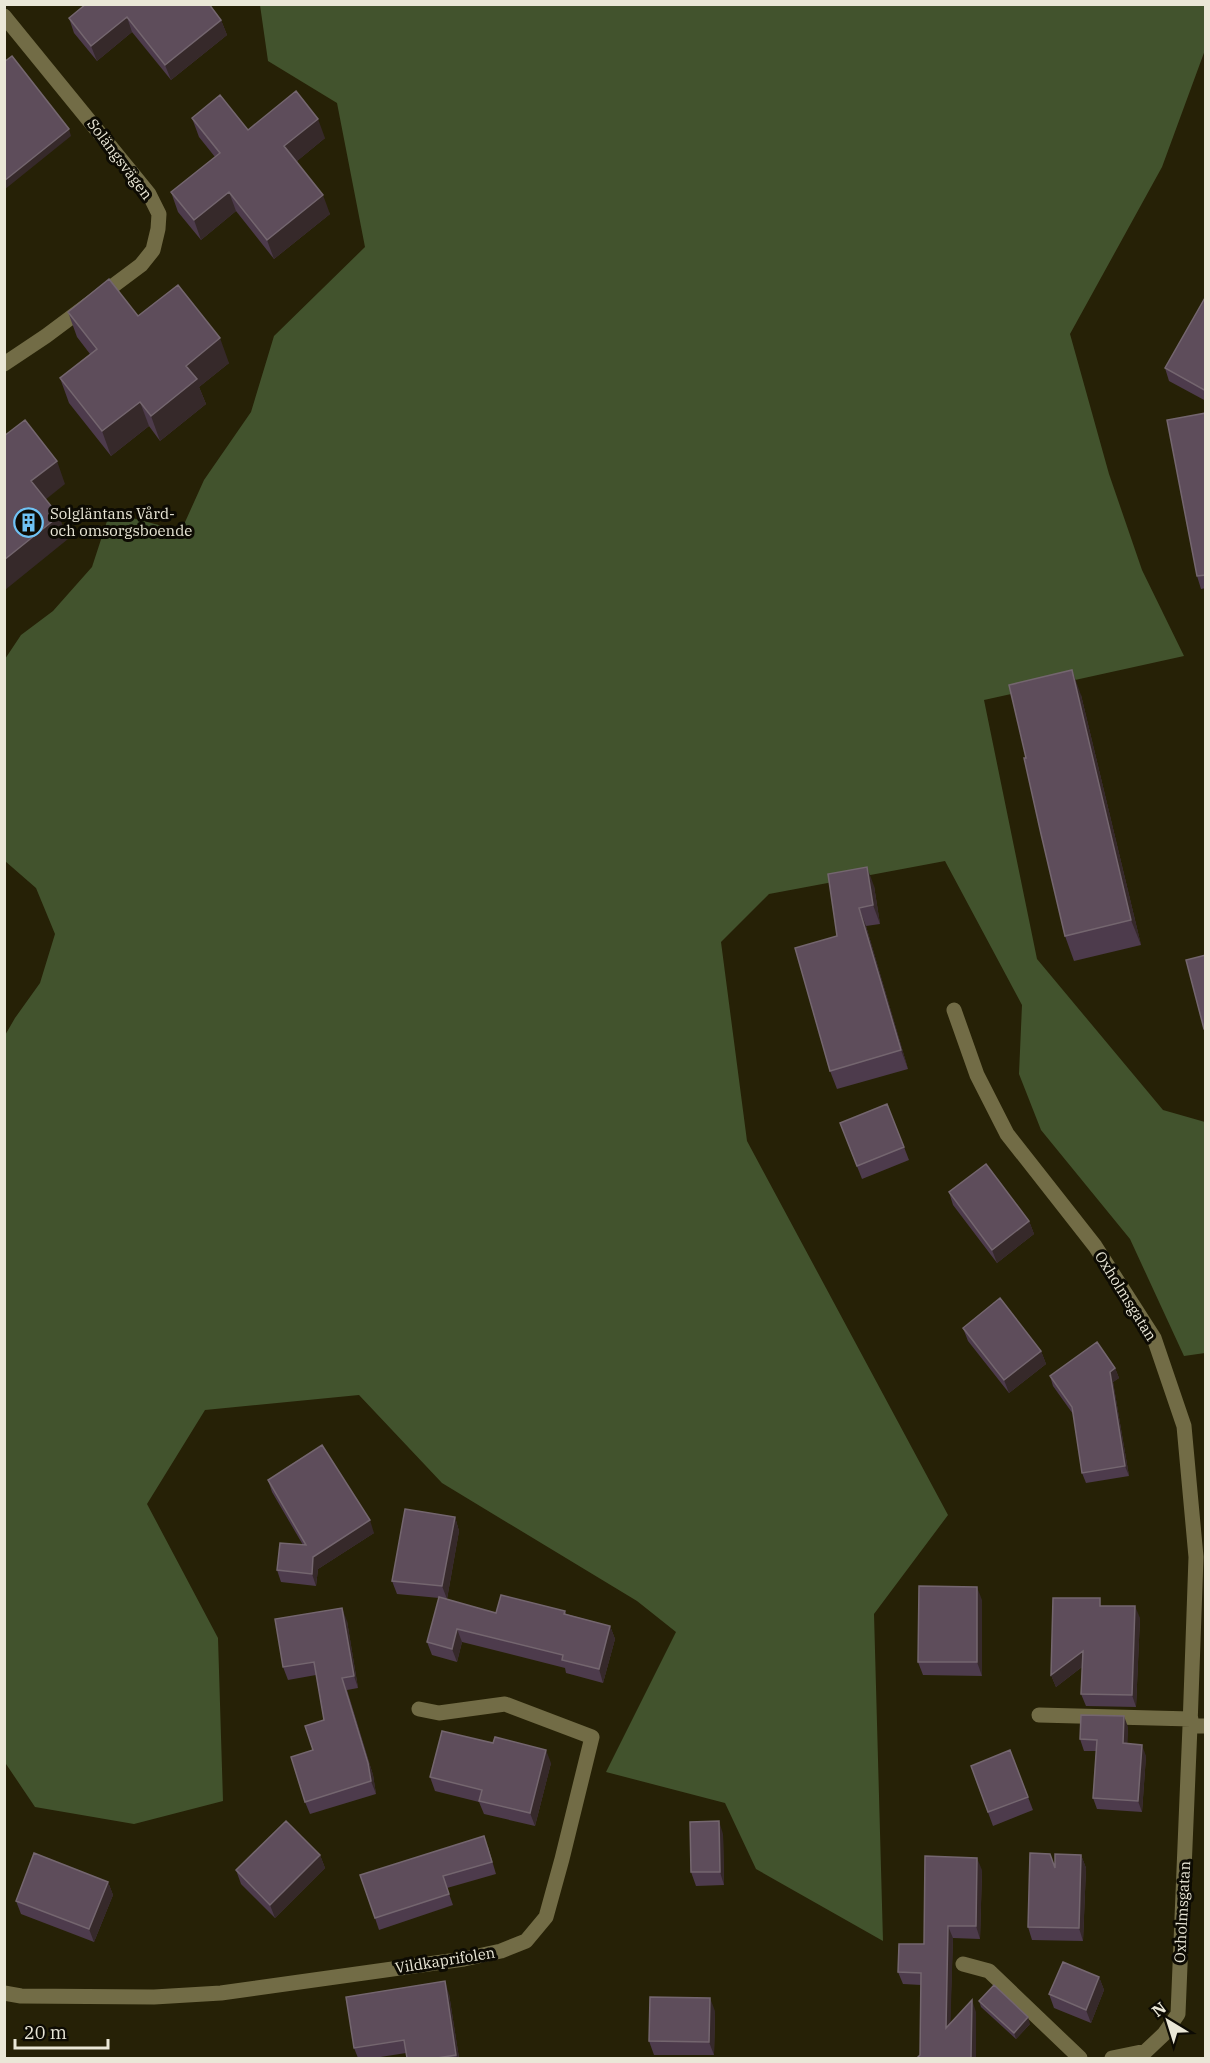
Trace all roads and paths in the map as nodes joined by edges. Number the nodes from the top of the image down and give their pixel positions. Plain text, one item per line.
1 (4, 16) edge
2 (4, 364) edge
3 (954, 1010) dead end
4 (420, 1709) dead end
5 (1039, 1715) dead end
6 (1196, 1724) edge
7 (963, 1964) dead end
8 (4, 1993) edge
9 (1080, 2058) edge
10 (1112, 2058) edge

1 - 2 street, Solängsvägen
3 - 6 street, Oxholmsgatan
4 - 8 street, Vildkaprifolen
5 - 6 street
6 - 10 street, Oxholmsgatan
7 - 9 street

